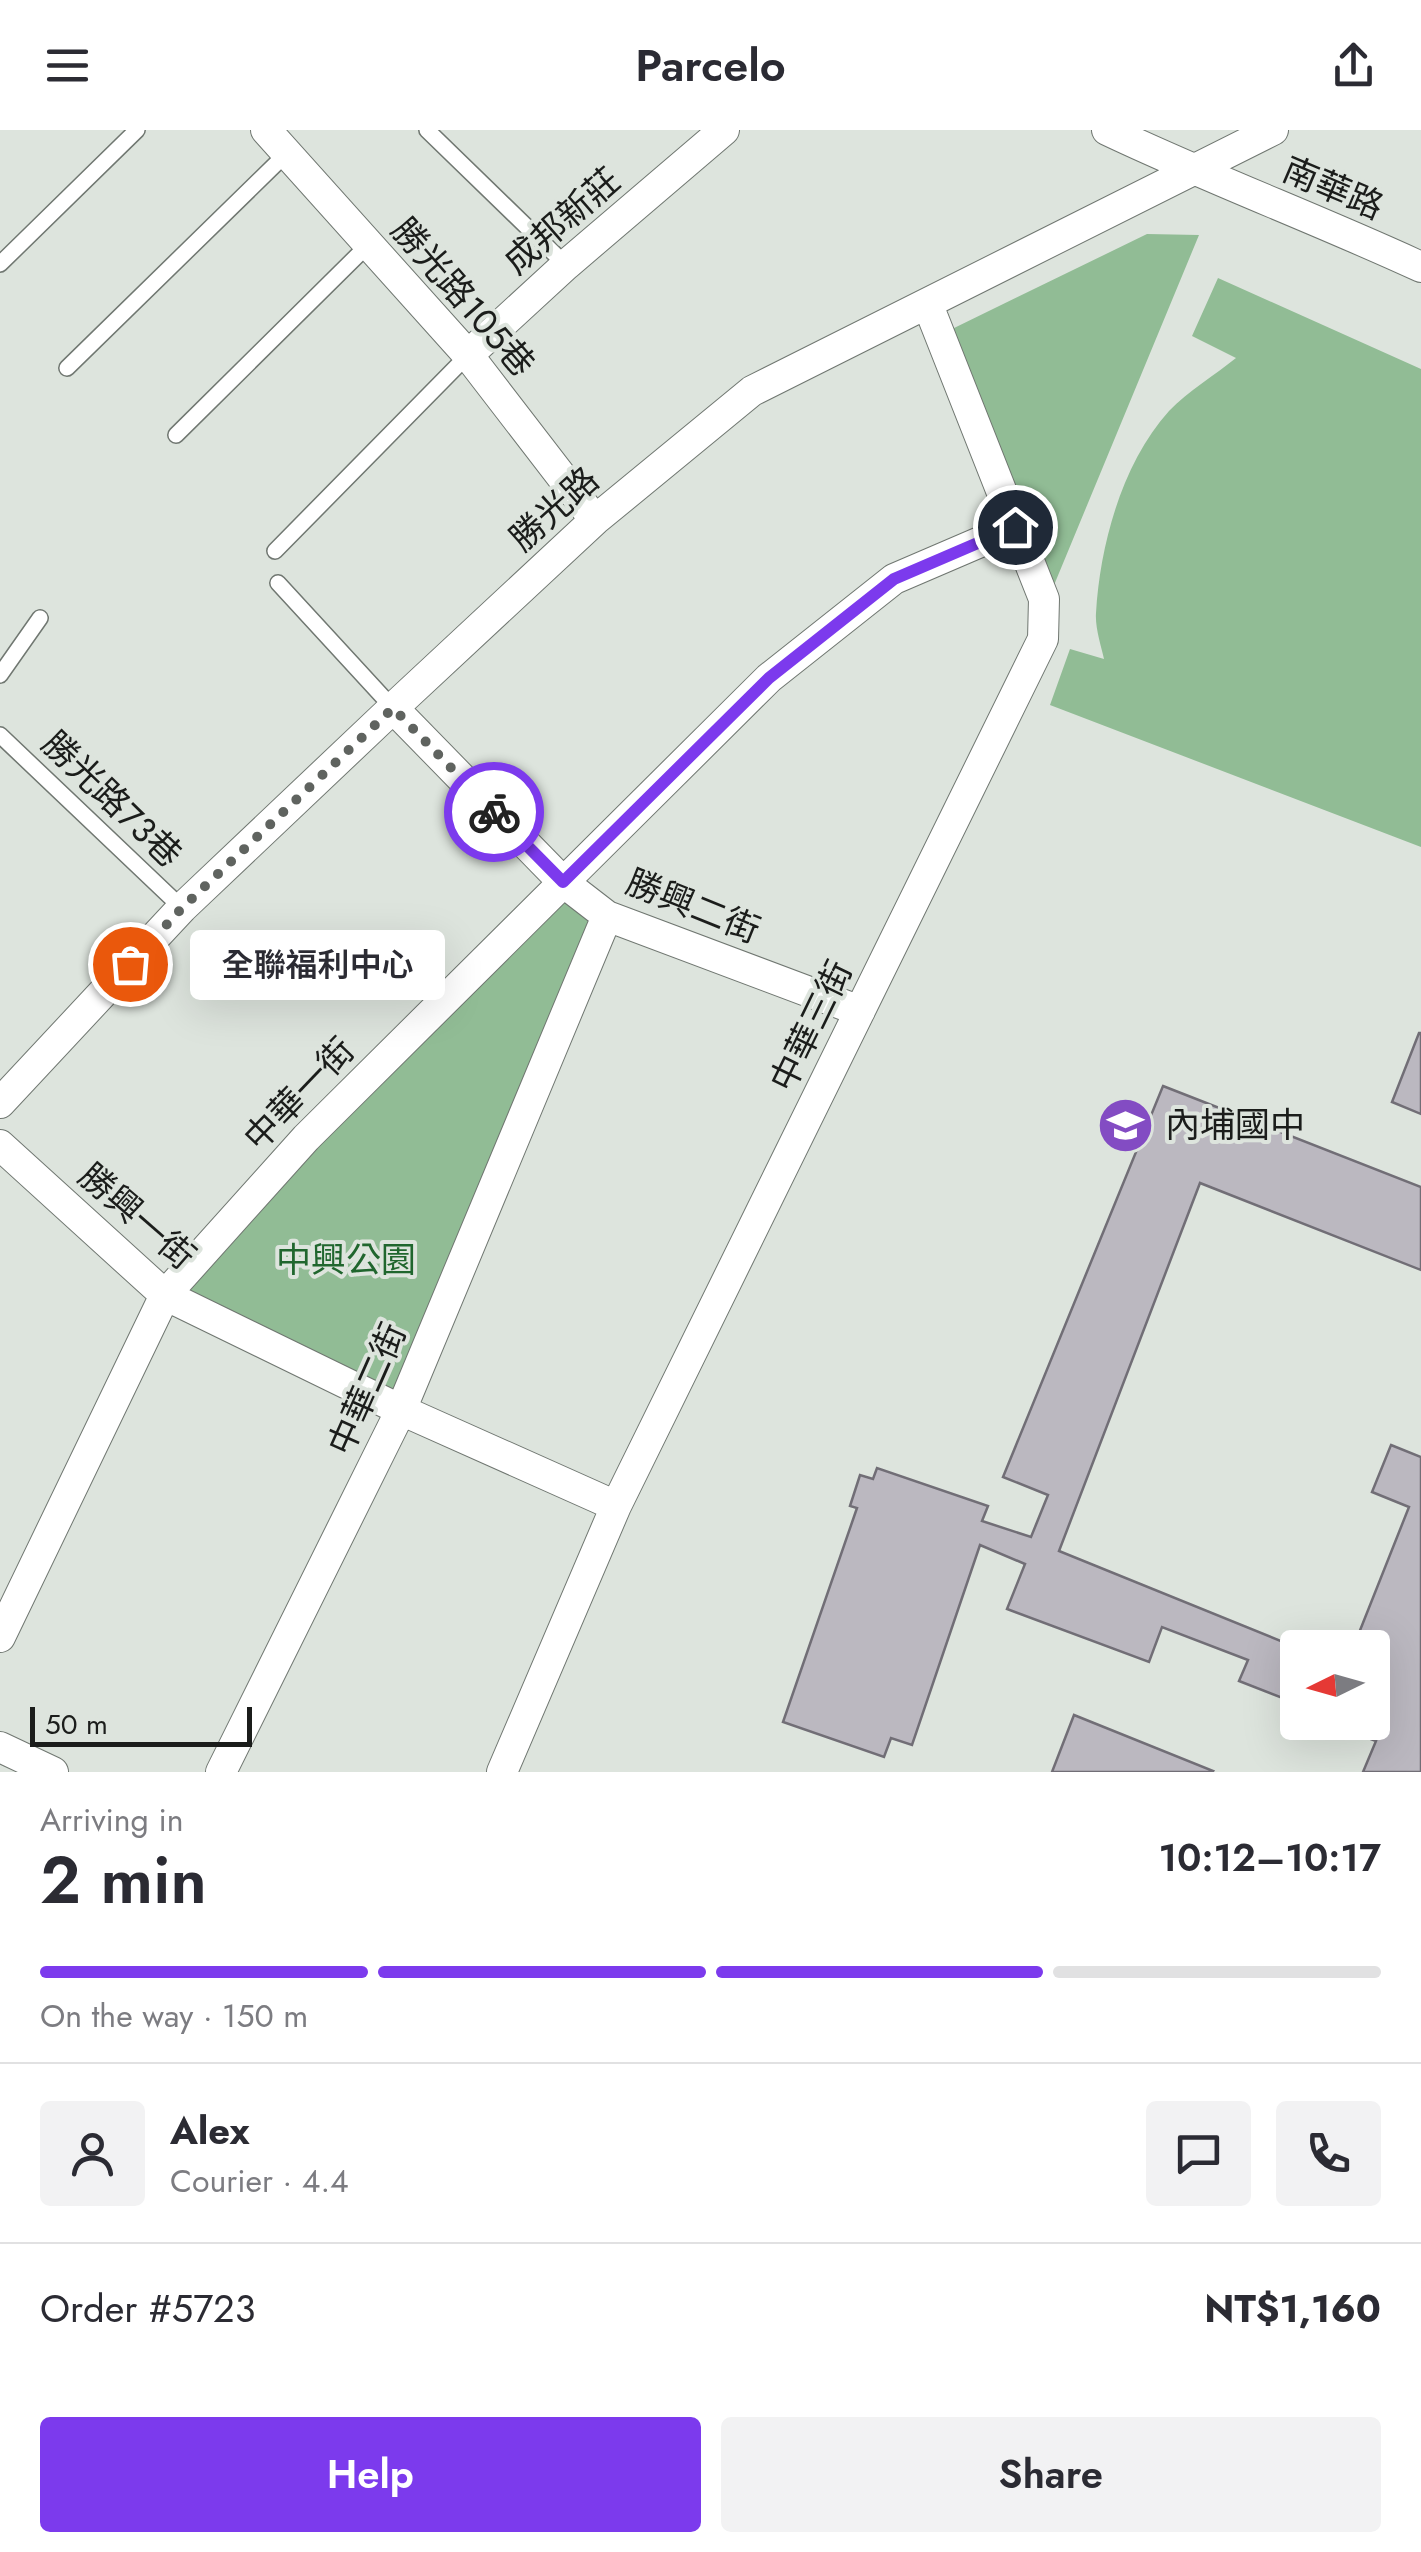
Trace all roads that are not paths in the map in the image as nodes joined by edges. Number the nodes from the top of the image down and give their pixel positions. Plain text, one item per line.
1 (137, 130) edge
2 (266, 130) edge
3 (427, 130) edge
4 (1107, 130) edge
5 (1273, 130) edge
6 (708, 135) edge
7 (287, 153) junction
8 (1190, 169) junction
9 (369, 244) junction
10 (0, 264) edge
11 (566, 265) junction
12 (1421, 267) edge
13 (928, 305) junction
14 (468, 356) junction
15 (68, 368) dead end
16 (176, 435) dead end
17 (596, 520) junction
18 (1015, 527) junction
19 (274, 551) dead end
20 (278, 583) dead end
21 (40, 618) dead end
22 (0, 675) edge
23 (393, 708) junction
24 (0, 734) edge
25 (563, 882) junction
26 (182, 908) junction
27 (607, 916) junction
28 (860, 1011) junction
29 (0, 1103) edge
30 (0, 1145) edge
31 (165, 1295) junction
32 (402, 1410) junction
33 (616, 1506) junction
34 (0, 1636) edge
35 (0, 1747) edge
36 (53, 1772) edge
37 (220, 1772) edge
38 (502, 1772) edge

1 - 10 lane
2 - 7 street, 勝光路105巷
3 - 11 lane
4 - 8 street, 南華路
5 - 8 street, 勝光路
6 - 11 street, 成邦新莊
7 - 9 street, 勝光路105巷
7 - 15 lane
8 - 12 street, 南華路
8 - 13 street, 勝光路
9 - 14 street, 勝光路105巷
9 - 16 lane
11 - 14 street, 成邦新莊
13 - 17 street, 勝光路
13 - 18 street, 中華三街
14 - 17 street, 勝光路105巷
14 - 19 lane
17 - 23 street, 勝光路
18 - 25 street, 中華一街
18 - 28 street, 中華三街
20 - 23 lane
21 - 22 lane
23 - 25 street, 勝興二街
23 - 26 street, 勝光路
24 - 26 lane, 勝光路73巷
25 - 27 street, 勝興二街
25 - 31 street, 中華一街
26 - 29 street, 勝光路
27 - 28 street, 勝興二街
27 - 32 street, 中華二街
28 - 33 street, 中華三街
30 - 31 street, 勝興一街
31 - 32 street, 勝興一街
31 - 34 street, 中華一街
32 - 33 street, 勝興一街
32 - 37 street, 中華二街
33 - 38 street, 中華三街
35 - 36 street

